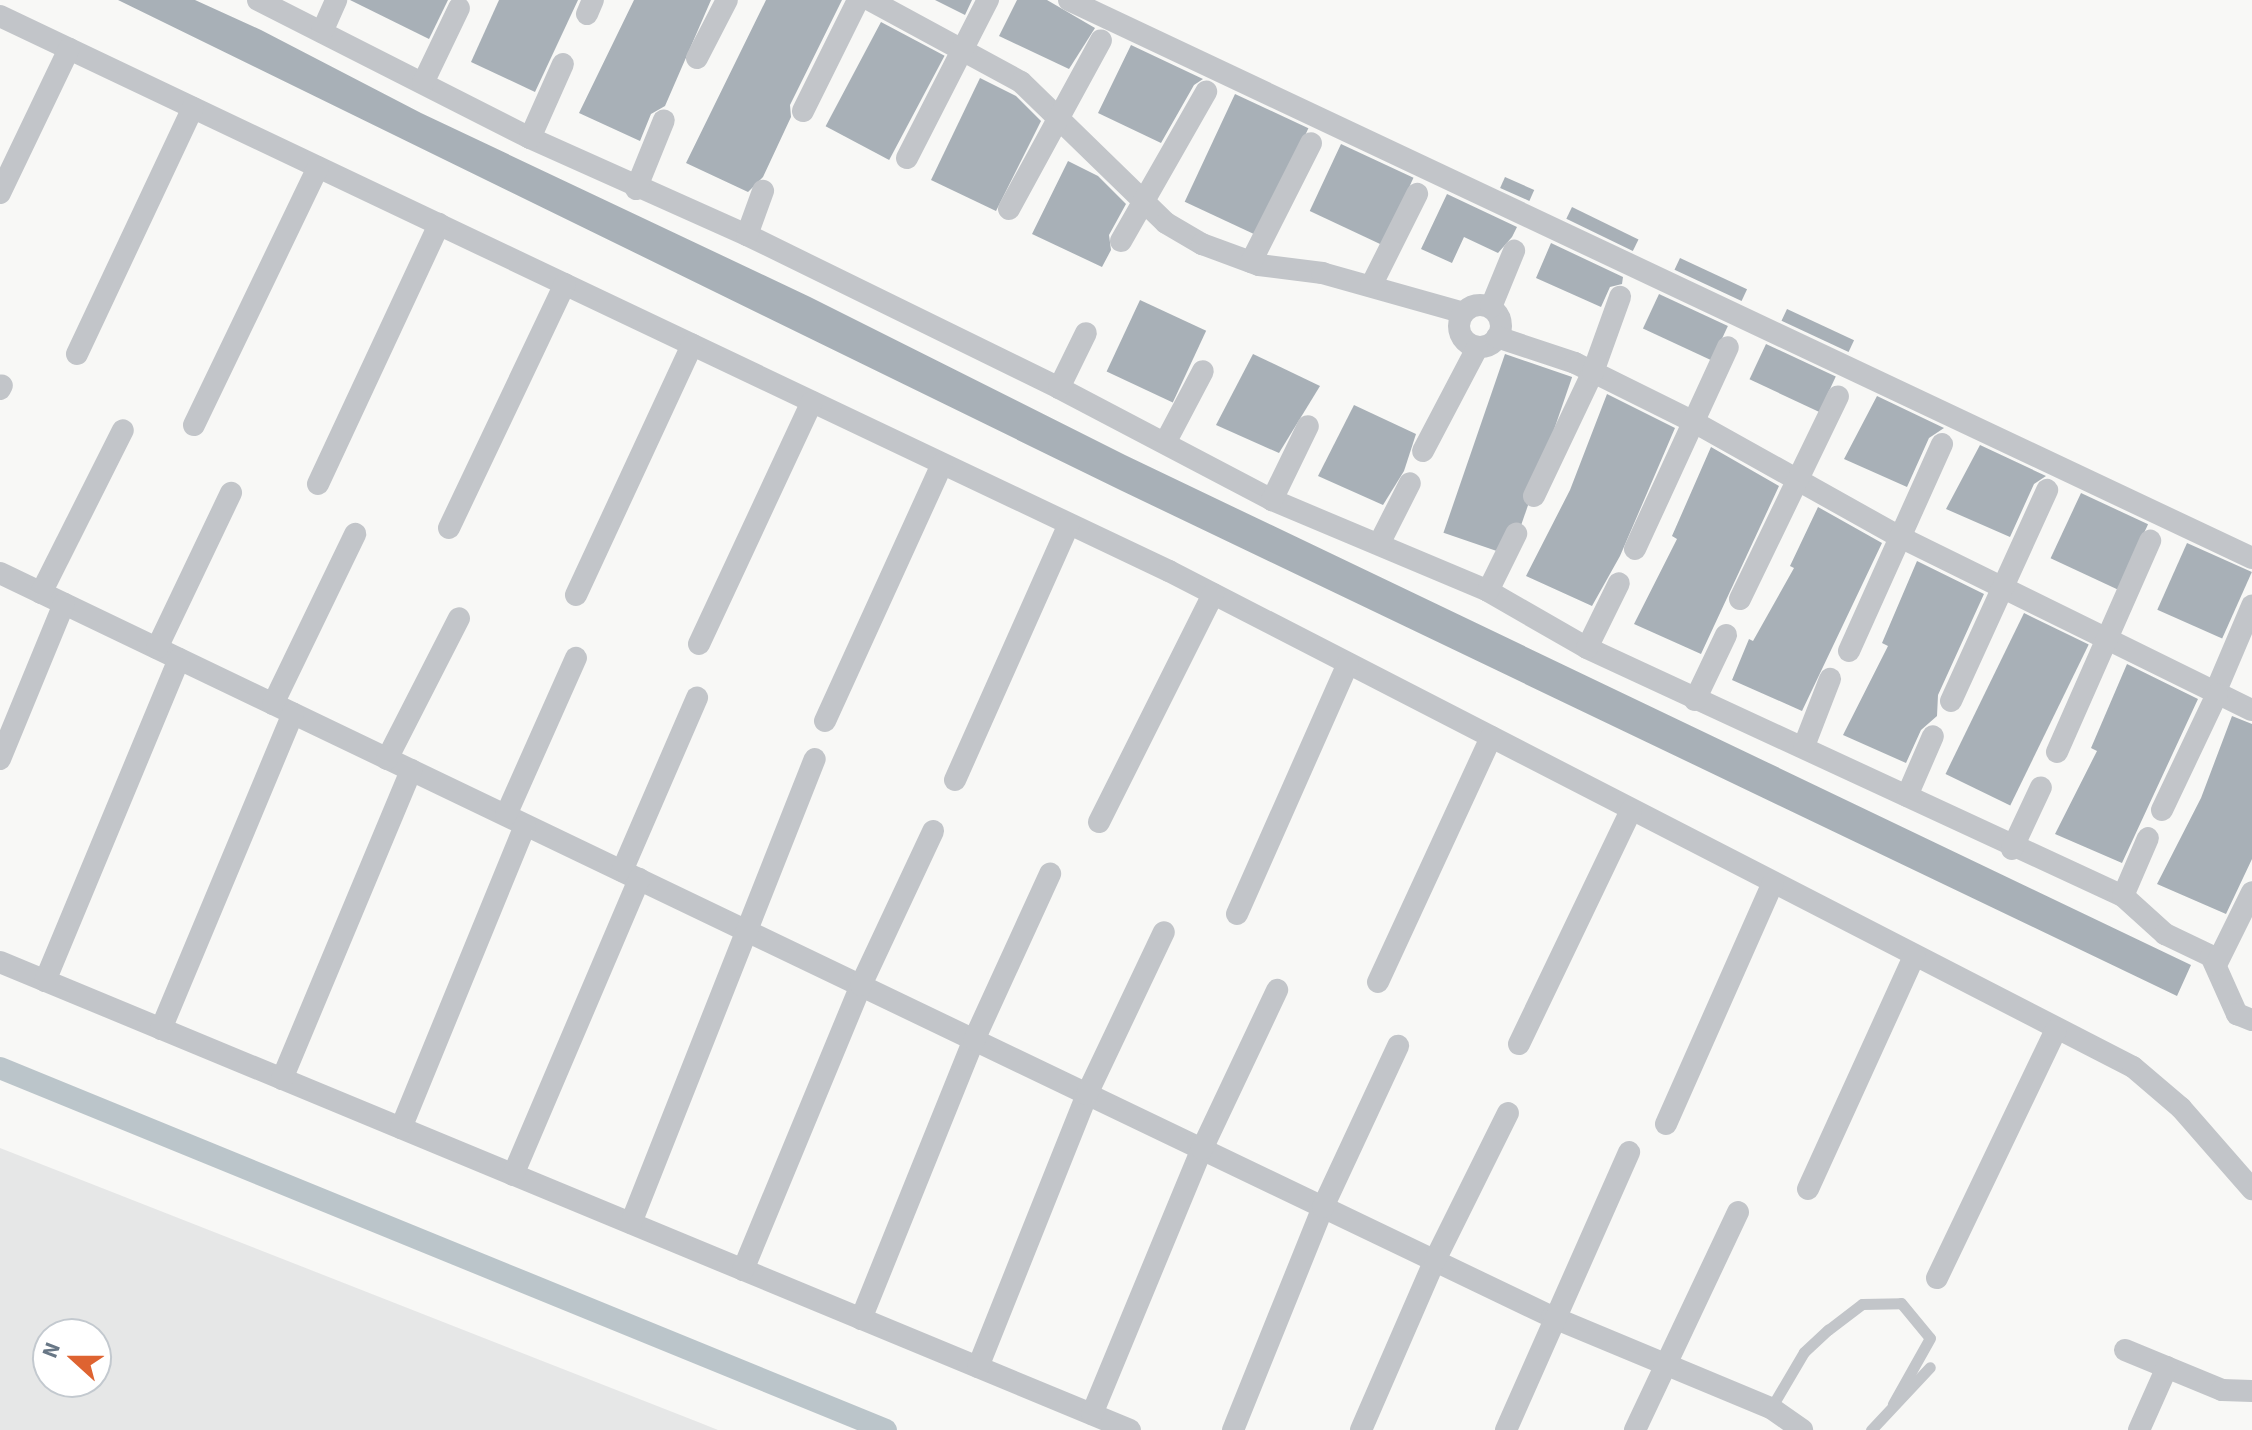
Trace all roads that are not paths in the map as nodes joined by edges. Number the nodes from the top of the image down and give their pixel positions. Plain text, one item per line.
1 (258, 0) edge
2 (336, 0) edge
3 (727, 0) edge
4 (858, 0) edge
5 (870, 0) edge
6 (988, 0) edge
7 (1069, 0) edge
8 (459, 8) dead end
9 (0, 16) edge
10 (322, 32) junction
11 (1101, 40) dead end
12 (69, 49) junction
13 (963, 50) junction
14 (697, 58) dead end
15 (563, 64) dead end
16 (423, 83) junction
17 (1206, 92) dead end
18 (193, 108) junction
19 (803, 111) dead end
20 (1058, 114) junction
21 (664, 120) dead end
22 (530, 138) junction
23 (1311, 143) dead end
24 (907, 158) dead end
25 (318, 167) junction
26 (636, 189) junction
27 (763, 191) dead end
28 (0, 193) edge
29 (1417, 194) dead end
30 (1141, 200) junction
31 (1009, 209) dead end
32 (439, 224) junction
33 (747, 235) junction
34 (1121, 241) dead end
35 (1514, 251) dead end
36 (1251, 262) junction
37 (565, 284) junction
38 (1371, 286) junction
39 (1620, 297) dead end
40 (1491, 307) junction
41 (1461, 312) junction
42 (1086, 333) dead end
43 (1497, 337) junction
44 (692, 345) junction
45 (1728, 347) dead end
46 (1477, 348) junction
47 (77, 354) dead end
48 (1203, 371) dead end
49 (1593, 372) junction
50 (1059, 388) junction
51 (1838, 396) dead end
52 (812, 402) junction
53 (1694, 422) junction
54 (194, 425) dead end
55 (1308, 426) dead end
56 (123, 430) dead end
57 (1165, 443) junction
58 (1942, 444) dead end
59 (1423, 451) dead end
60 (942, 464) junction
61 (1794, 480) junction
62 (1410, 483) dead end
63 (318, 484) dead end
64 (2047, 490) dead end
65 (231, 493) dead end
66 (1534, 496) dead end
67 (1272, 500) junction
68 (1069, 524) junction
69 (449, 528) dead end
70 (355, 534) dead end
71 (1516, 534) dead end
72 (1900, 537) junction
73 (2150, 541) dead end
74 (1379, 544) junction
75 (1635, 549) dead end
76 (2252, 558) edge
77 (0, 573) edge
78 (1619, 583) dead end
79 (2004, 588) junction
80 (1488, 591) junction
81 (41, 593) junction
82 (1213, 594) junction
83 (576, 595) dead end
84 (1740, 599) dead end
85 (64, 604) junction
86 (2252, 606) edge
87 (459, 618) dead end
88 (1726, 635) dead end
89 (2109, 640) junction
90 (699, 644) dead end
91 (157, 648) junction
92 (1587, 648) junction
93 (1849, 651) dead end
94 (576, 658) dead end
95 (179, 659) junction
96 (1348, 664) junction
97 (1830, 679) dead end
98 (2216, 693) junction
99 (697, 698) dead end
100 (1695, 700) junction
101 (1951, 701) dead end
102 (283, 708) junction
103 (2252, 710) edge
104 (825, 721) dead end
105 (1933, 736) dead end
106 (1491, 737) junction
107 (1804, 746) junction
108 (2057, 752) dead end
109 (0, 759) edge
110 (387, 759) junction
111 (815, 759) dead end
112 (411, 770) junction
113 (955, 780) dead end
114 (2041, 787) dead end
115 (1907, 796) junction
116 (1631, 810) junction
117 (2162, 810) dead end
118 (515, 820) junction
119 (1099, 822) dead end
120 (933, 831) dead end
121 (2148, 838) dead end
122 (2012, 849) junction
123 (1050, 874) dead end
124 (631, 875) junction
125 (1773, 883) junction
126 (2123, 896) junction
127 (2250, 903) edge
128 (1237, 914) dead end
129 (748, 932) junction
130 (1164, 932) dead end
131 (1914, 956) junction
132 (0, 962) edge
133 (2216, 965) junction
134 (45, 981) junction
135 (1378, 982) dead end
136 (861, 985) junction
137 (1277, 990) dead end
138 (2252, 1020) edge
139 (161, 1029) junction
140 (2056, 1030) junction
141 (974, 1040) junction
142 (1519, 1044) dead end
143 (1398, 1046) dead end
144 (282, 1079) junction
145 (1087, 1094) junction
146 (1508, 1113) dead end
147 (1666, 1124) dead end
148 (401, 1128) junction
149 (1202, 1149) junction
150 (1629, 1152) dead end
151 (513, 1175) junction
152 (1808, 1189) dead end
153 (2252, 1189) edge
154 (1323, 1207) junction
155 (1738, 1212) dead end
156 (631, 1223) junction
157 (1435, 1260) junction
158 (743, 1270) junction
159 (1937, 1278) dead end
160 (1552, 1317) junction
161 (861, 1319) junction
162 (2125, 1350) dead end
163 (1666, 1361) junction
164 (978, 1367) junction
165 (1930, 1367) dead end
166 (2167, 1367) junction
167 (2252, 1391) edge
168 (1893, 1404) junction
169 (1771, 1408) junction
170 (1092, 1414) junction
171 (1130, 1430) edge
172 (1233, 1430) edge
173 (1361, 1430) edge
174 (1506, 1430) edge
175 (1635, 1430) edge
176 (1802, 1430) edge
177 (1871, 1430) edge
178 (2139, 1430) edge

1 - 10 street
2 - 10 street
3 - 14 street
4 - 19 street
5 - 13 street
6 - 13 street
7 - 76 street
8 - 16 street
9 - 12 street
10 - 16 street
11 - 20 street
12 - 18 street
12 - 28 street
13 - 20 street
13 - 24 street
15 - 22 street
16 - 22 street
17 - 30 street
18 - 25 street
18 - 47 street
20 - 30 street
20 - 31 street
21 - 26 street
22 - 26 street
23 - 36 street
25 - 32 street
25 - 54 street
26 - 33 street
27 - 33 street
29 - 38 street
30 - 34 street
30 - 36 street
32 - 37 street
32 - 63 street
33 - 50 street
35 - 40 street
36 - 38 street
37 - 44 street
37 - 69 street
38 - 41 street
39 - 49 street
40 - 41 street
40 - 43 street
41 - 46 street
42 - 50 street
43 - 46 street
43 - 49 street
44 - 52 street
44 - 83 street
45 - 53 street
46 - 59 street
48 - 57 street
49 - 53 street
49 - 66 street
50 - 57 street
51 - 61 street
52 - 60 street
52 - 90 street
53 - 61 street
53 - 75 street
55 - 67 street
56 - 81 street
57 - 67 street
58 - 72 street
60 - 68 street
60 - 104 street
61 - 72 street
61 - 84 street
62 - 74 street
64 - 79 street
65 - 91 street
67 - 74 street
68 - 82 street
68 - 113 street
70 - 102 street
71 - 80 street
72 - 79 street
72 - 93 street
73 - 89 street
74 - 80 street
77 - 81 street
78 - 92 street
79 - 89 street
79 - 101 street
80 - 92 street
81 - 85 street
82 - 96 street
82 - 119 street
85 - 91 street
85 - 109 street
86 - 98 street
87 - 110 street
88 - 100 street
89 - 98 street
89 - 108 street
91 - 95 street
92 - 100 street
94 - 118 street
95 - 102 street
95 - 134 street
96 - 106 street
96 - 128 street
97 - 107 street
98 - 103 street
98 - 117 street
99 - 124 street
100 - 107 street
102 - 110 street
102 - 139 street
105 - 115 street
106 - 116 street
106 - 135 street
107 - 115 street
110 - 112 street
111 - 129 street
112 - 118 street
112 - 144 street
114 - 122 street
115 - 122 street
116 - 125 street
116 - 142 street
118 - 124 street
118 - 148 street
120 - 136 street
121 - 126 street
122 - 126 street
123 - 141 street
124 - 129 street
124 - 151 street
125 - 131 street
125 - 147 street
126 - 133 street
127 - 133 street
129 - 136 street
129 - 156 street
130 - 145 street
131 - 140 street
131 - 152 street
132 - 134 street
133 - 138 street
134 - 139 street
136 - 141 street
136 - 158 street
137 - 149 street
139 - 144 street
140 - 153 street
140 - 159 street
141 - 145 street
141 - 161 street
143 - 154 street
144 - 148 street
145 - 149 street
145 - 164 street
146 - 157 street
148 - 151 street
149 - 154 street
149 - 170 street
150 - 160 street
151 - 156 street
154 - 157 street
154 - 172 street
155 - 163 street
156 - 158 street
157 - 160 street
157 - 173 street
158 - 161 street
160 - 163 street
160 - 174 street
161 - 164 street
162 - 166 street
163 - 169 street
163 - 175 street
164 - 170 street
165 - 168 lane
166 - 167 street
166 - 178 street
168 - 169 lane
168 - 177 lane
169 - 176 street
170 - 171 street

